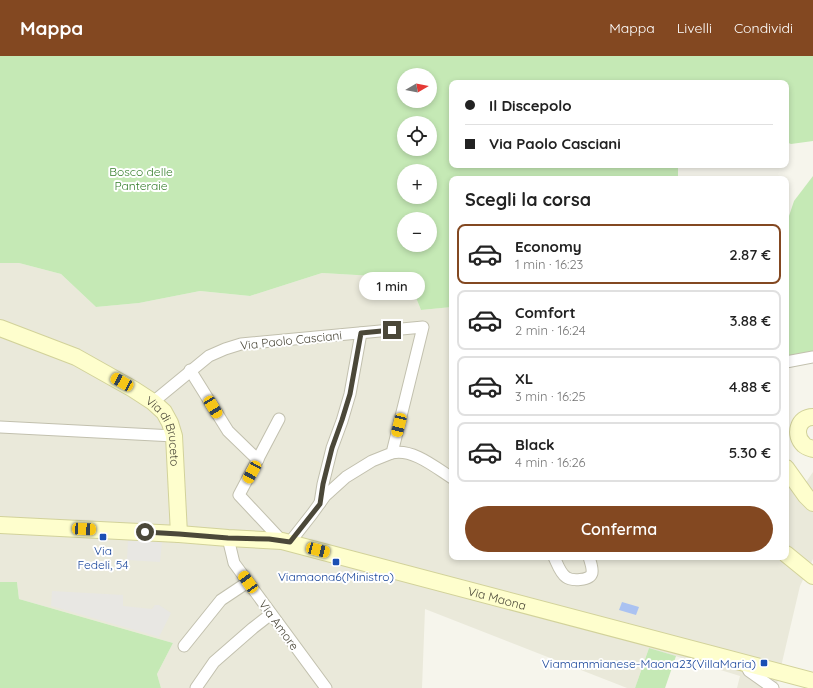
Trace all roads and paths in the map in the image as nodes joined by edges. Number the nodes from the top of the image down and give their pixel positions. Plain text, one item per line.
1 (0, 328) edge
2 (361, 333) junction
3 (813, 357) edge
4 (789, 361) edge
5 (190, 370) junction
6 (153, 402) junction
7 (813, 417) edge
8 (279, 419) dead end
9 (0, 427) edge
10 (174, 436) junction
11 (813, 449) edge
12 (392, 453) junction
13 (258, 460) junction
14 (789, 472) edge
15 (449, 476) edge
16 (813, 502) edge
17 (320, 504) junction
18 (0, 524) edge
19 (179, 534) junction
20 (228, 538) junction
21 (286, 542) junction
22 (789, 556) edge
23 (556, 560) edge
24 (590, 560) edge
25 (813, 576) edge
26 (248, 582) junction
27 (272, 614) junction
28 (184, 646) dead end
29 (745, 663) junction
30 (813, 681) edge
31 (196, 688) edge
32 (326, 688) edge
33 (773, 688) edge

1 - 6 main road, Via di Bruceto
2 - 5 street, Via Paolo Casciani
2 - 12 street, Via Paolo Casciani
2 - 17 street
3 - 4 street
5 - 6 street, Via Paolo Casciani
5 - 13 street
6 - 10 main road, Via di Bruceto
7 - 11 main road
8 - 13 street
9 - 10 street
10 - 19 main road, Via di Bruceto
12 - 15 street
12 - 17 street
13 - 21 street
14 - 16 main road
17 - 21 street
18 - 19 main road, Via Maona
19 - 20 main road, Via Maona
20 - 21 main road, Via Maona
20 - 26 street, Via Amore
21 - 29 main road, Via Maona
22 - 25 main road
23 - 24 street
26 - 27 street, Via Amore
26 - 28 street
27 - 31 street
27 - 32 street, Via Amore
29 - 30 main road, Via Maona
29 - 33 street

